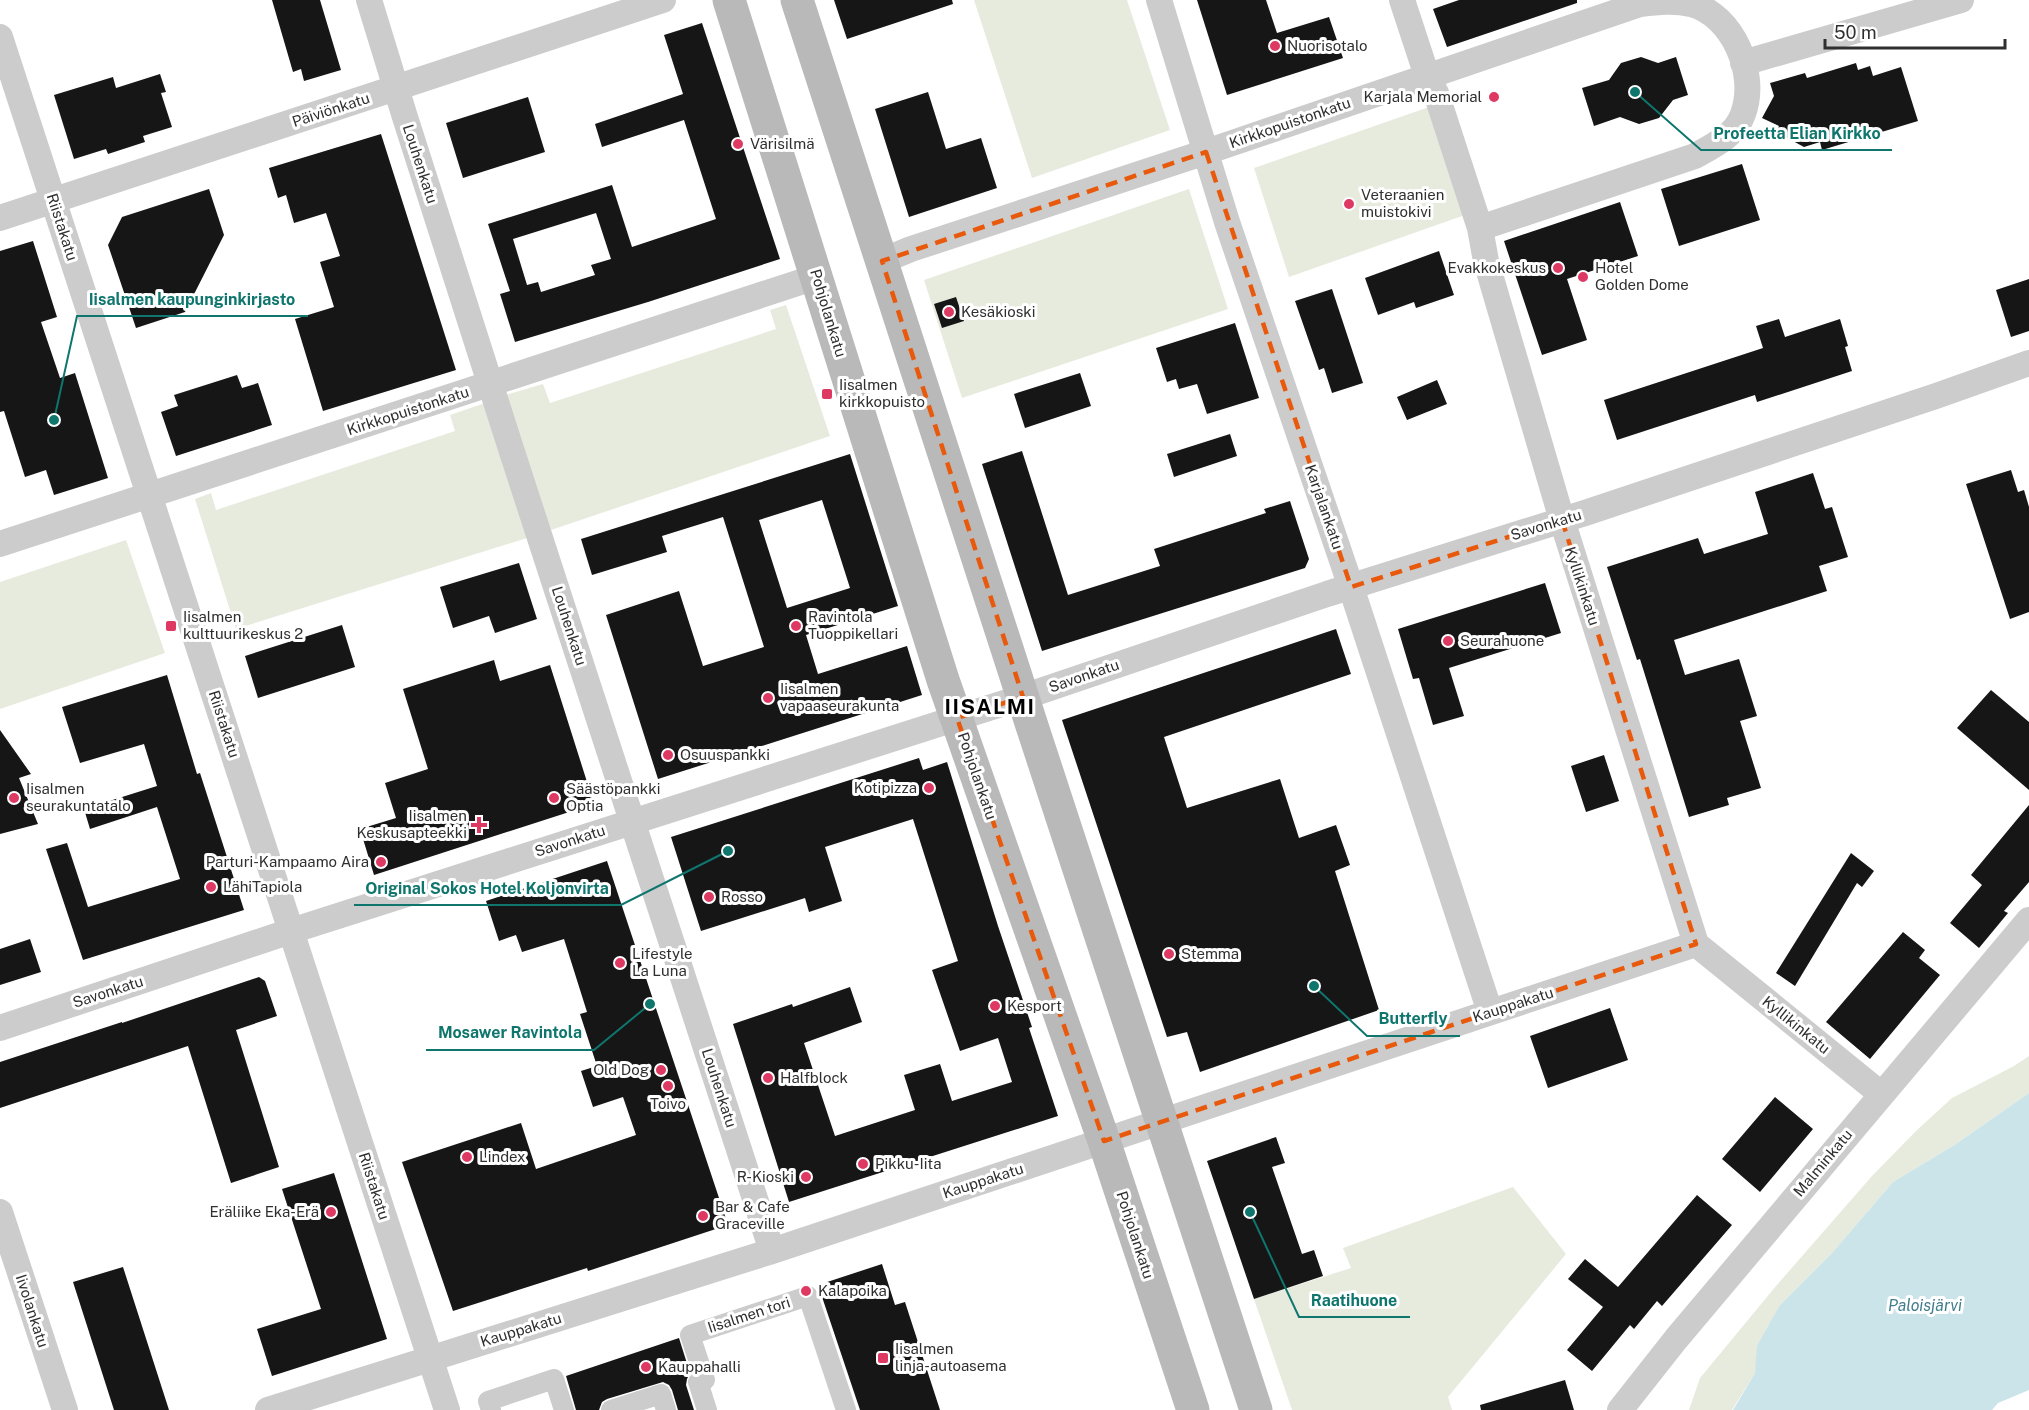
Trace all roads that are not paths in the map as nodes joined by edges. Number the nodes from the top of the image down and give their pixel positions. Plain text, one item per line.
1 (369, 0) edge
2 (663, 0) edge
3 (729, 0) edge
4 (797, 0) edge
5 (1159, 0) edge
6 (1402, 0) edge
7 (1961, 0) edge
8 (0, 37) edge
9 (1743, 63) junction
10 (1427, 76) junction
11 (396, 88) junction
12 (1206, 152) junction
13 (53, 201) junction
14 (0, 218) edge
15 (1480, 228) junction
16 (882, 261) junction
17 (816, 277) junction
18 (2029, 363) edge
19 (491, 384) junction
20 (149, 496) junction
21 (1562, 520) junction
22 (0, 544) edge
23 (1351, 587) junction
24 (1023, 697) junction
25 (957, 718) junction
26 (632, 821) junction
27 (2029, 920) edge
28 (291, 931) junction
29 (1696, 944) junction
30 (1490, 1012) junction
31 (0, 1028) edge
32 (1881, 1094) junction
33 (1163, 1121) junction
34 (1104, 1141) junction
35 (0, 1212) edge
36 (772, 1251) junction
37 (430, 1358) junction
38 (65, 1410) edge
39 (268, 1410) edge
40 (447, 1410) edge
41 (491, 1410) edge
42 (564, 1410) edge
43 (611, 1410) edge
44 (666, 1410) edge
45 (707, 1410) edge
46 (846, 1410) edge
47 (1193, 1410) edge
48 (1256, 1410) edge
49 (1620, 1410) edge

1 - 11 street, Louhenkatu
2 - 11 street, Päiviönkatu
3 - 17 main road, Pohjolankatu
4 - 16 main road
5 - 12 street, Karjalankatu
6 - 10 street, Kyllikinkatu
7 - 9 street
8 - 13 street, Riistakatu
9 - 10 street, Kirkkopuistonkatu
9 - 15 street, Kirkkopuistonkatu
10 - 12 street, Kirkkopuistonkatu
10 - 15 street, Kyllikinkatu
11 - 13 street, Päiviönkatu
11 - 19 street, Louhenkatu
12 - 16 street, Kirkkopuistonkatu
12 - 23 street, Karjalankatu
13 - 14 street, Päiviönkatu
13 - 20 street, Riistakatu
15 - 21 street, Kyllikinkatu
16 - 24 main road
17 - 19 street, Kirkkopuistonkatu
17 - 25 main road, Pohjolankatu
18 - 21 street, Savonkatu
19 - 20 street, Kirkkopuistonkatu
19 - 26 street, Louhenkatu
20 - 22 street, Kirkkopuistonkatu
20 - 28 street, Riistakatu
21 - 23 street, Savonkatu
21 - 29 street, Kyllikinkatu
23 - 24 street, Savonkatu
23 - 30 street, Karjalankatu
24 - 25 street, Savonkatu
24 - 33 main road
25 - 26 street, Savonkatu
25 - 34 main road, Pohjolankatu
26 - 28 street, Savonkatu
26 - 36 street, Louhenkatu
27 - 32 street, Malminkatu
28 - 31 street, Savonkatu
28 - 37 street, Riistakatu
29 - 30 street, Kauppakatu
29 - 32 street, Kyllikinkatu
30 - 33 street, Kauppakatu
32 - 49 street, Malminkatu
33 - 34 street, Kauppakatu
33 - 48 main road
34 - 36 street, Kauppakatu
34 - 47 main road, Pohjolankatu
35 - 38 street, Iivolankatu
36 - 37 street, Kauppakatu
37 - 39 street, Kauppakatu
37 - 40 street, Riistakatu
41 - 42 street
43 - 44 street
45 - 46 street, Iisalmen tori

